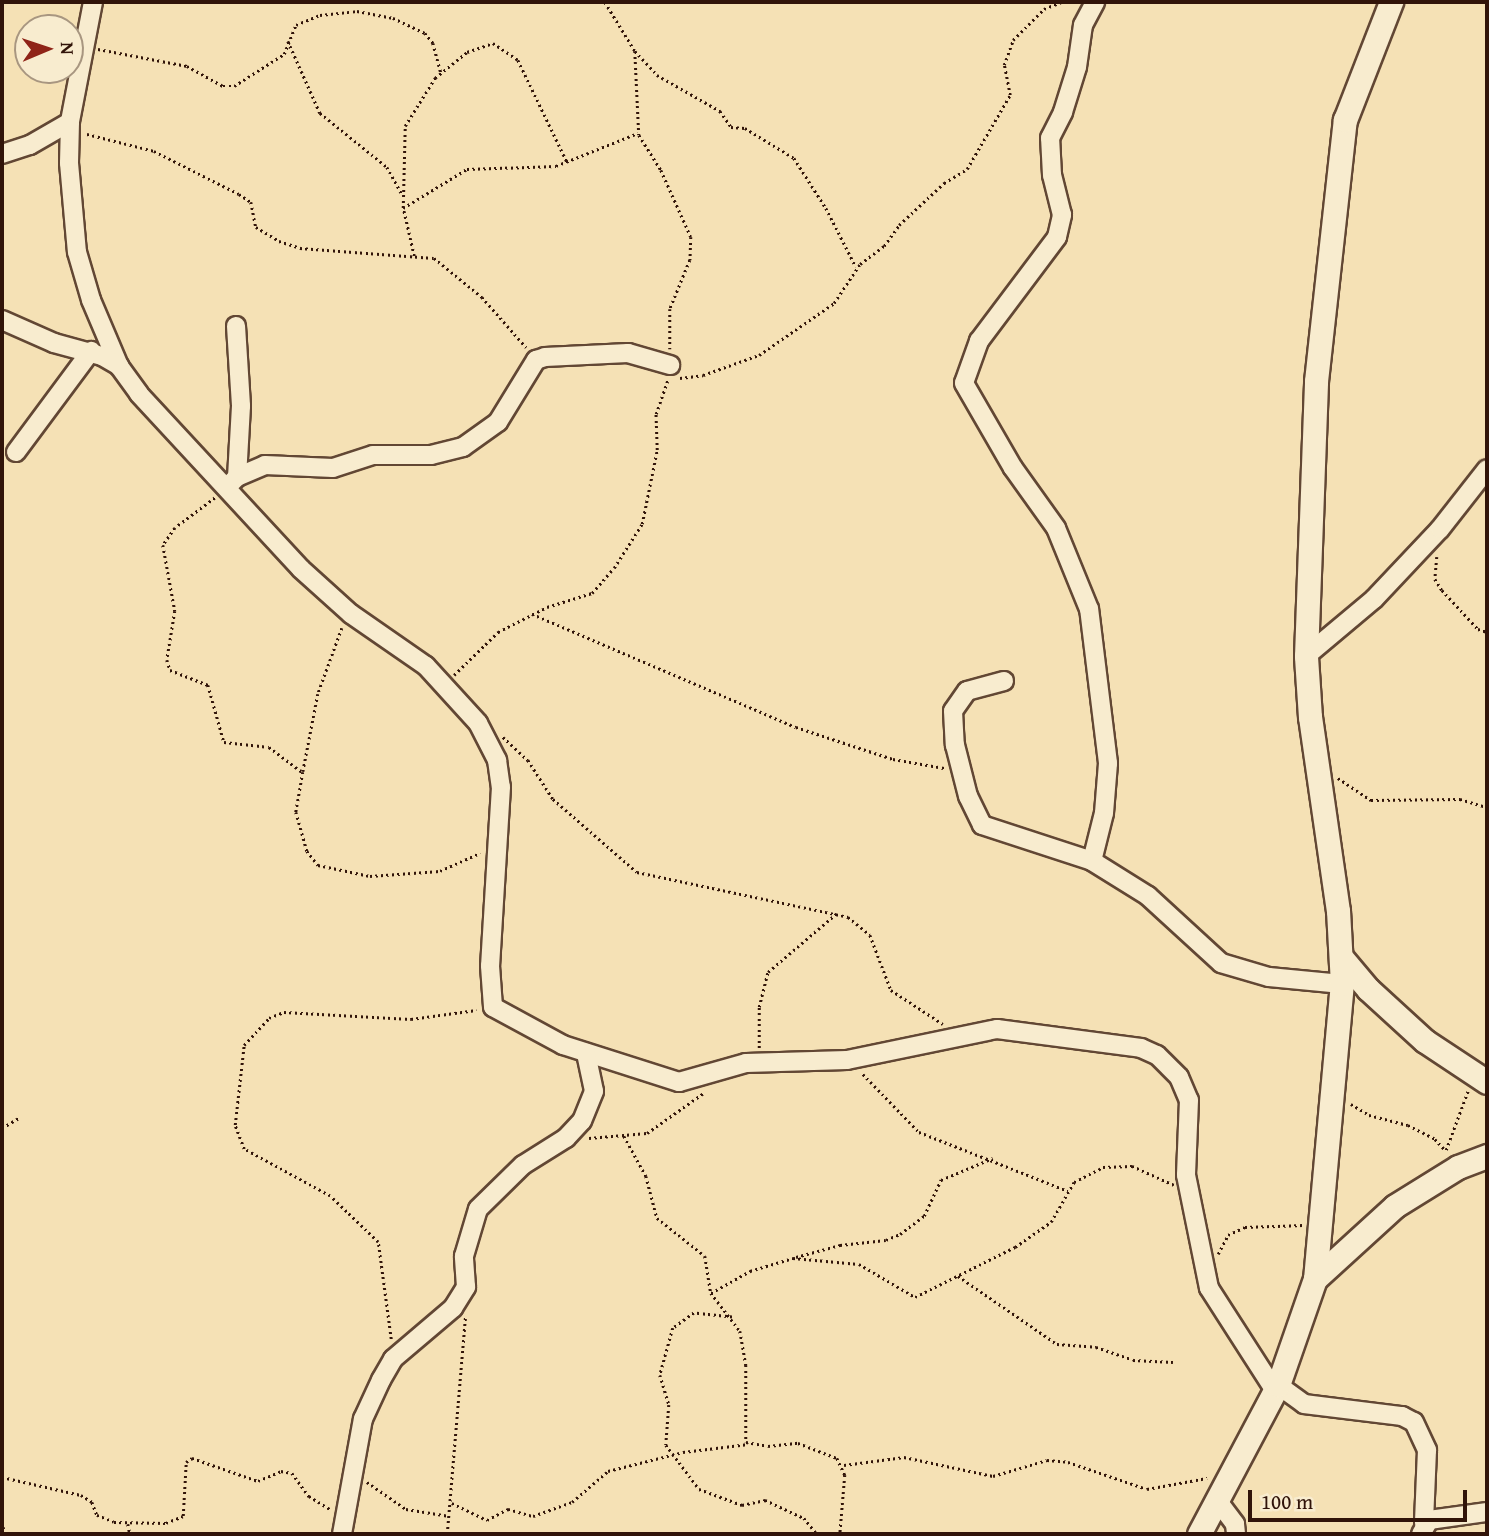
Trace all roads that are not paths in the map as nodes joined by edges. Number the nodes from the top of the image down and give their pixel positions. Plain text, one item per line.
1 (93, 2) edge
2 (1095, 2) edge
3 (1391, 2) edge
4 (69, 122) junction
5 (2, 154) edge
6 (2, 320) edge
7 (236, 326) dead end
8 (91, 351) junction
9 (670, 365) road end
10 (119, 366) junction
11 (16, 452) dead end
12 (1487, 469) edge
13 (232, 482) junction
14 (1306, 656) junction
15 (1004, 681) dead end
16 (1092, 861) junction
17 (1341, 957) junction
18 (1342, 984) junction
19 (586, 1053) junction
20 (1481, 1079) edge
21 (1487, 1156) edge
22 (1315, 1279) junction
23 (1277, 1388) junction
24 (1217, 1500) junction
25 (1487, 1512) edge
26 (1422, 1528) edge
27 (342, 1534) edge
28 (1199, 1534) edge
29 (1236, 1534) edge

1 - 4 street
2 - 16 street
3 - 14 street
4 - 5 street
4 - 10 street
6 - 8 street
7 - 13 street
8 - 10 street
8 - 11 street
9 - 13 street
10 - 13 street
12 - 14 street
13 - 19 street
14 - 17 street
15 - 16 street
16 - 18 street
17 - 18 street
17 - 20 street
18 - 22 street
19 - 23 street
19 - 27 street
21 - 22 street
22 - 23 street
23 - 24 street
23 - 26 street
24 - 28 street
24 - 29 street
25 - 26 street

